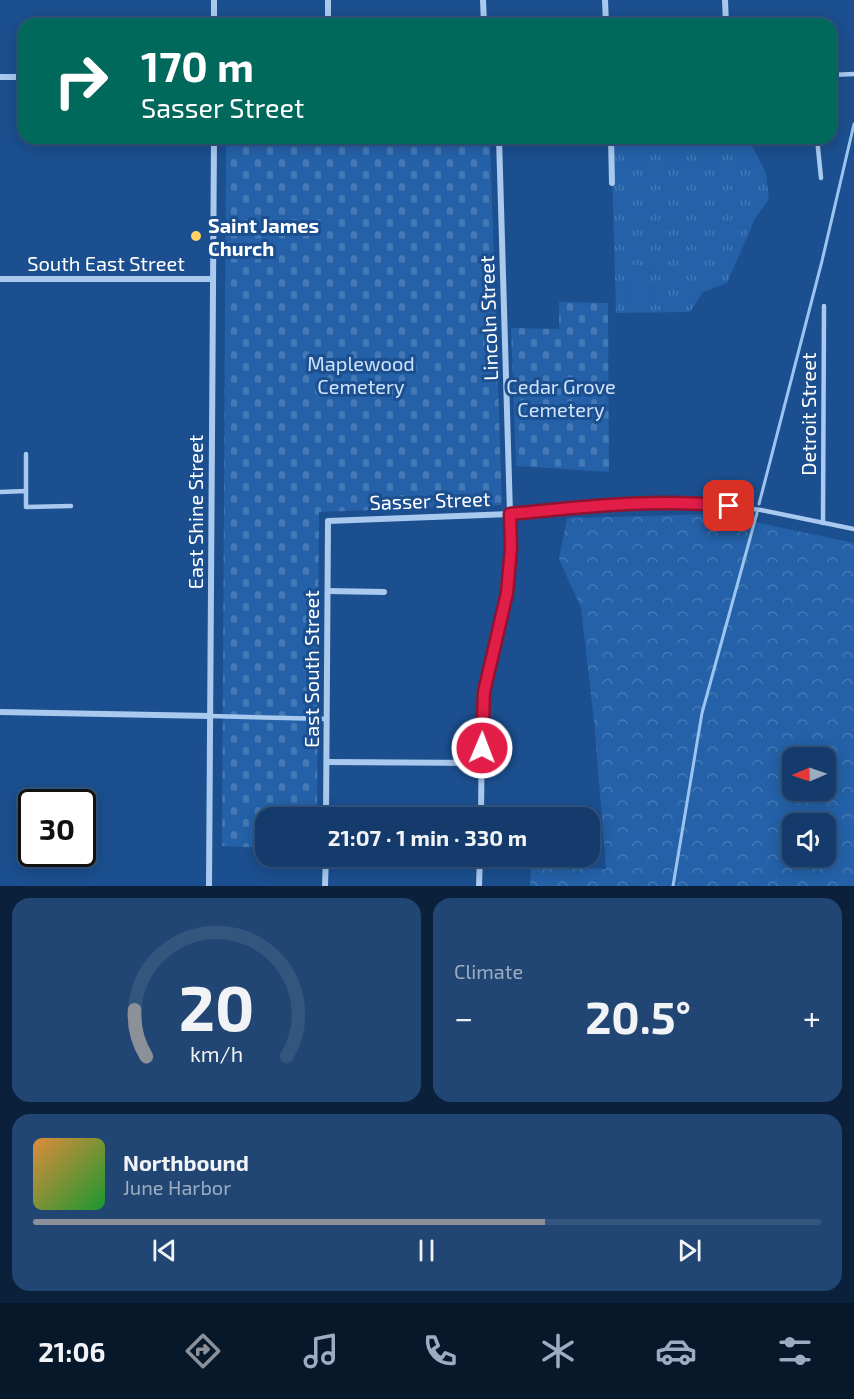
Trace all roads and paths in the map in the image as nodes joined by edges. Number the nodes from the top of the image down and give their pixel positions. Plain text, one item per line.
1 (214, 0) edge
2 (328, 0) edge
3 (483, 0) edge
4 (605, 0) edge
5 (725, 0) edge
6 (214, 18) edge
7 (328, 18) edge
8 (484, 18) edge
9 (606, 18) edge
10 (726, 18) edge
11 (854, 74) edge
12 (837, 75) edge
13 (0, 77) edge
14 (18, 77) edge
15 (214, 144) edge
16 (499, 144) edge
17 (611, 144) edge
18 (818, 144) edge
19 (821, 178) dead end
20 (612, 183) dead end
21 (0, 279) edge
22 (213, 279) junction
23 (824, 306) dead end
24 (26, 454) dead end
25 (26, 491) junction
26 (0, 492) edge
27 (71, 506) dead end
28 (510, 514) junction
29 (328, 521) joint
30 (822, 523) junction
31 (854, 529) edge
32 (328, 591) junction
33 (384, 592) dead end
34 (0, 712) edge
35 (210, 716) junction
36 (327, 719) junction
37 (327, 762) junction
38 (482, 763) junction
39 (326, 807) edge
40 (481, 807) edge
41 (326, 867) edge
42 (480, 867) edge
43 (209, 886) edge
44 (325, 886) edge
45 (479, 886) edge

1 - 6 street
2 - 7 street
3 - 8 street
4 - 9 street
5 - 10 street
11 - 12 lane
13 - 14 street
15 - 22 street, East Shine Street
16 - 28 street, Lincoln Street
17 - 20 street
18 - 19 lane
21 - 22 street, South East Street
22 - 35 street, East Shine Street
23 - 30 lane, Detroit Street
24 - 25 lane
25 - 26 lane
25 - 27 lane
28 - 29 street, Sasser Street
28 - 30 lane, Sasser Street
28 - 38 street, Lincoln Street
29 - 32 street, East South Street
30 - 31 lane, Sasser Street
32 - 33 street
32 - 36 street, East South Street
34 - 35 street
35 - 36 lane
35 - 43 street, East Shine Street
36 - 37 street, East South Street
37 - 38 street
37 - 39 street, East South Street
38 - 40 street, Lincoln Street
41 - 44 street
42 - 45 street

